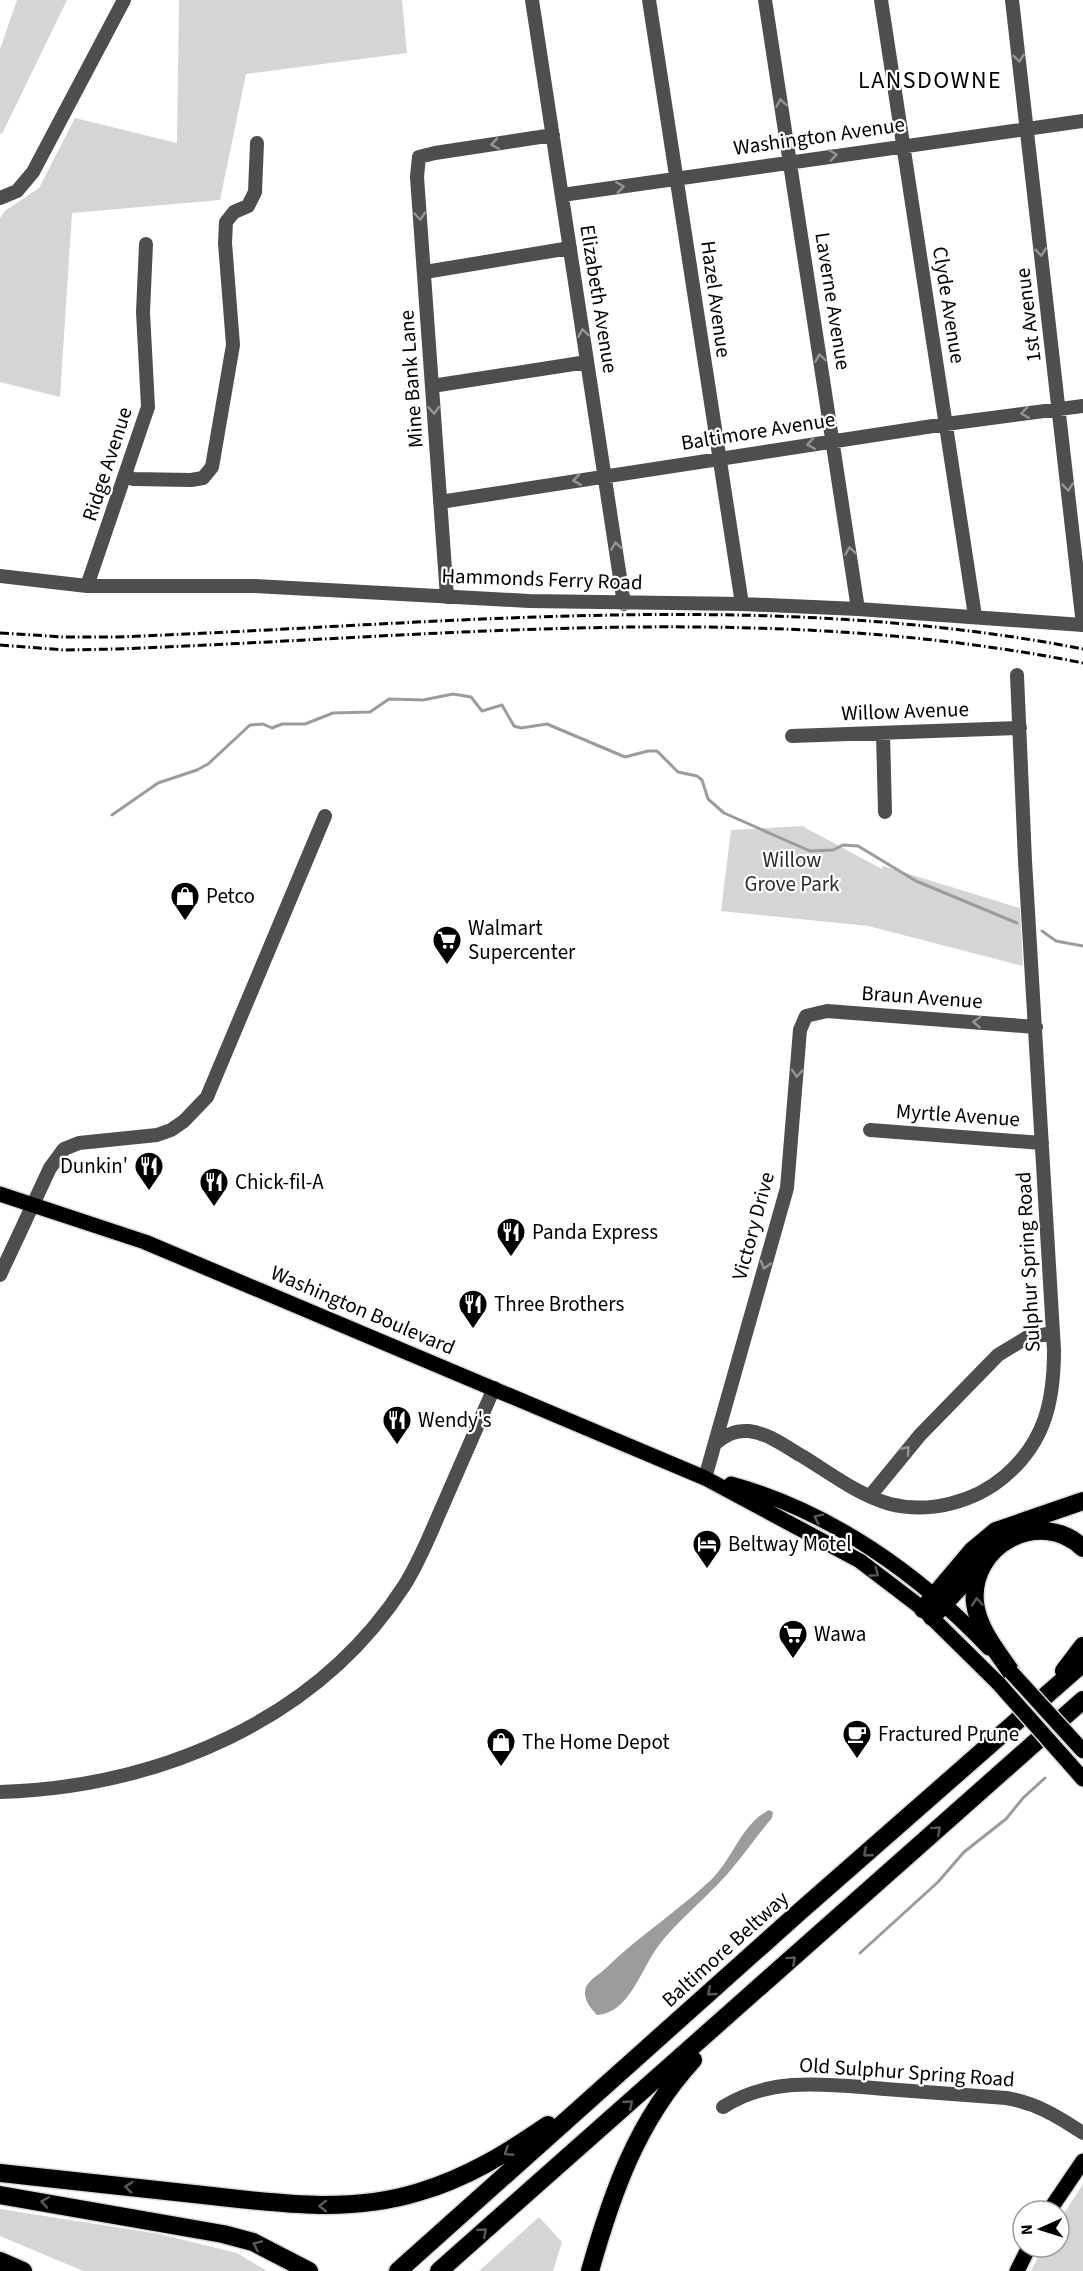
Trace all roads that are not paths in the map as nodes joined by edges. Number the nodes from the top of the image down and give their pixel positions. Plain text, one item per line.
1 (124, 0) edge
2 (532, 0) edge
3 (649, 0) edge
4 (765, 0) edge
5 (881, 0) edge
6 (1012, 0) edge
7 (1083, 121) edge
8 (1027, 127) junction
9 (553, 135) junction
10 (257, 143) dead end
11 (903, 145) junction
12 (790, 161) junction
13 (676, 179) junction
14 (562, 195) junction
15 (0, 198) edge
16 (146, 244) dead end
17 (570, 248) junction
18 (425, 272) junction
19 (587, 362) junction
20 (432, 386) junction
21 (1083, 406) edge
22 (1060, 408) junction
23 (946, 424) junction
24 (833, 441) junction
25 (718, 458) junction
26 (126, 475) junction
27 (605, 476) junction
28 (440, 502) junction
29 (0, 576) edge
30 (87, 586) junction
31 (447, 597) junction
32 (624, 604) junction
33 (742, 604) junction
34 (858, 609) junction
35 (975, 616) junction
36 (1083, 625) edge
37 (1017, 675) dead end
38 (1020, 728) junction
39 (883, 733) junction
40 (792, 736) dead end
41 (885, 812) dead end
42 (325, 816) dead end
43 (806, 1016) joint
44 (1036, 1027) junction
45 (870, 1130) dead end
46 (1042, 1143) junction
47 (0, 1194) edge
48 (35, 1203) junction
49 (0, 1275) edge
50 (1053, 1332) junction
51 (494, 1388) junction
52 (716, 1443) junction
53 (705, 1478) junction
54 (870, 1496) junction
55 (1083, 1501) edge
56 (1083, 1548) edge
57 (983, 1561) junction
58 (933, 1606) junction
59 (1083, 1646) edge
60 (1083, 1663) edge
61 (1005, 1678) junction
62 (1083, 1700) edge
63 (1037, 1704) junction
64 (1083, 1752) edge
65 (1083, 1779) edge
66 (0, 1792) edge
67 (748, 1999) junction
68 (609, 2084) junction
69 (723, 2107) dead end
70 (1083, 2133) edge
71 (1083, 2161) edge
72 (0, 2173) edge
73 (0, 2194) edge
74 (1057, 2199) edge
75 (0, 2261) edge
76 (23, 2271) edge
77 (309, 2271) edge
78 (398, 2271) edge
79 (439, 2271) edge
80 (588, 2271) edge

1 - 15 street
2 - 9 street, Elizabeth Avenue
3 - 13 street, Hazel Avenue
12 -> 4 street, Laverne Avenue
5 - 11 street, Clyde Avenue
6 -> 8 street, 1st Avenue
7 - 8 street, Washington Avenue
8 - 11 street, Washington Avenue
8 -> 22 street, 1st Avenue
9 - 14 street, Elizabeth Avenue
9 -> 18 street, Mine Bank Lane
10 - 26 street
12 -> 11 street, Washington Avenue
11 - 23 street, Clyde Avenue
12 - 13 street, Washington Avenue
24 -> 12 street, Laverne Avenue
14 -> 13 street, Washington Avenue
13 - 25 street, Hazel Avenue
14 - 17 street, Elizabeth Avenue
16 - 26 street, Ridge Avenue
17 - 18 street
19 -> 17 street, Elizabeth Avenue
18 - 20 street, Mine Bank Lane
19 - 20 street
19 - 27 street, Elizabeth Avenue
20 -> 28 street, Mine Bank Lane
21 - 22 street, Baltimore Avenue
22 -> 23 street, Baltimore Avenue
22 -> 36 street, 1st Avenue
23 - 24 street, Baltimore Avenue
23 - 35 street, Clyde Avenue
24 -> 25 street, Baltimore Avenue
34 -> 24 street, Laverne Avenue
25 - 27 street, Baltimore Avenue
25 - 33 street, Hazel Avenue
26 - 30 street, Ridge Avenue
27 -> 28 street, Baltimore Avenue
32 -> 27 street, Elizabeth Avenue
28 - 31 street, Mine Bank Lane
29 - 30 street, Hammonds Ferry Road
30 - 31 street, Hammonds Ferry Road
31 - 32 street, Hammonds Ferry Road
32 - 33 street, Hammonds Ferry Road
33 - 34 street, Hammonds Ferry Road
34 - 35 street, Hammonds Ferry Road
35 - 36 street, Hammonds Ferry Road
37 - 38 street, Sulphur Spring Road
38 - 39 street, Willow Avenue
38 - 44 street, Sulphur Spring Road
39 - 40 street, Willow Avenue
39 - 41 street
42 - 48 street
44 -> 43 street, Braun Avenue
43 -> 52 street, Victory Drive
44 - 46 street, Sulphur Spring Road
45 - 46 street, Myrtle Avenue
46 - 50 street, Sulphur Spring Road
47 - 48 main road, Washington Boulevard
48 - 49 street
48 - 51 main road, Washington Boulevard
54 -> 50 street
50 - 54 street, Sulphur Spring Road
51 - 53 main road, Washington Boulevard
51 - 66 street
52 - 53 street
52 - 54 street, Sulphur Spring Road
53 - 58 main road, Washington Boulevard
55 - 58 highway
56 - 57 highway
57 - 58 highway
61 -> 57 highway
58 - 61 main road, Washington Boulevard
59 - 63 highway
60 - 63 highway, Baltimore Beltway
61 - 64 main road, Washington Boulevard, bridge
61 - 65 main road, Washington Boulevard, bridge
67 -> 62 highway
63 -> 68 highway, Baltimore Beltway
79 -> 67 highway
67 - 80 highway
68 -> 72 highway
68 - 78 highway, Baltimore Beltway
69 - 70 street, Old Sulphur Spring Road
71 - 74 main road
77 -> 73 highway
75 - 76 highway

